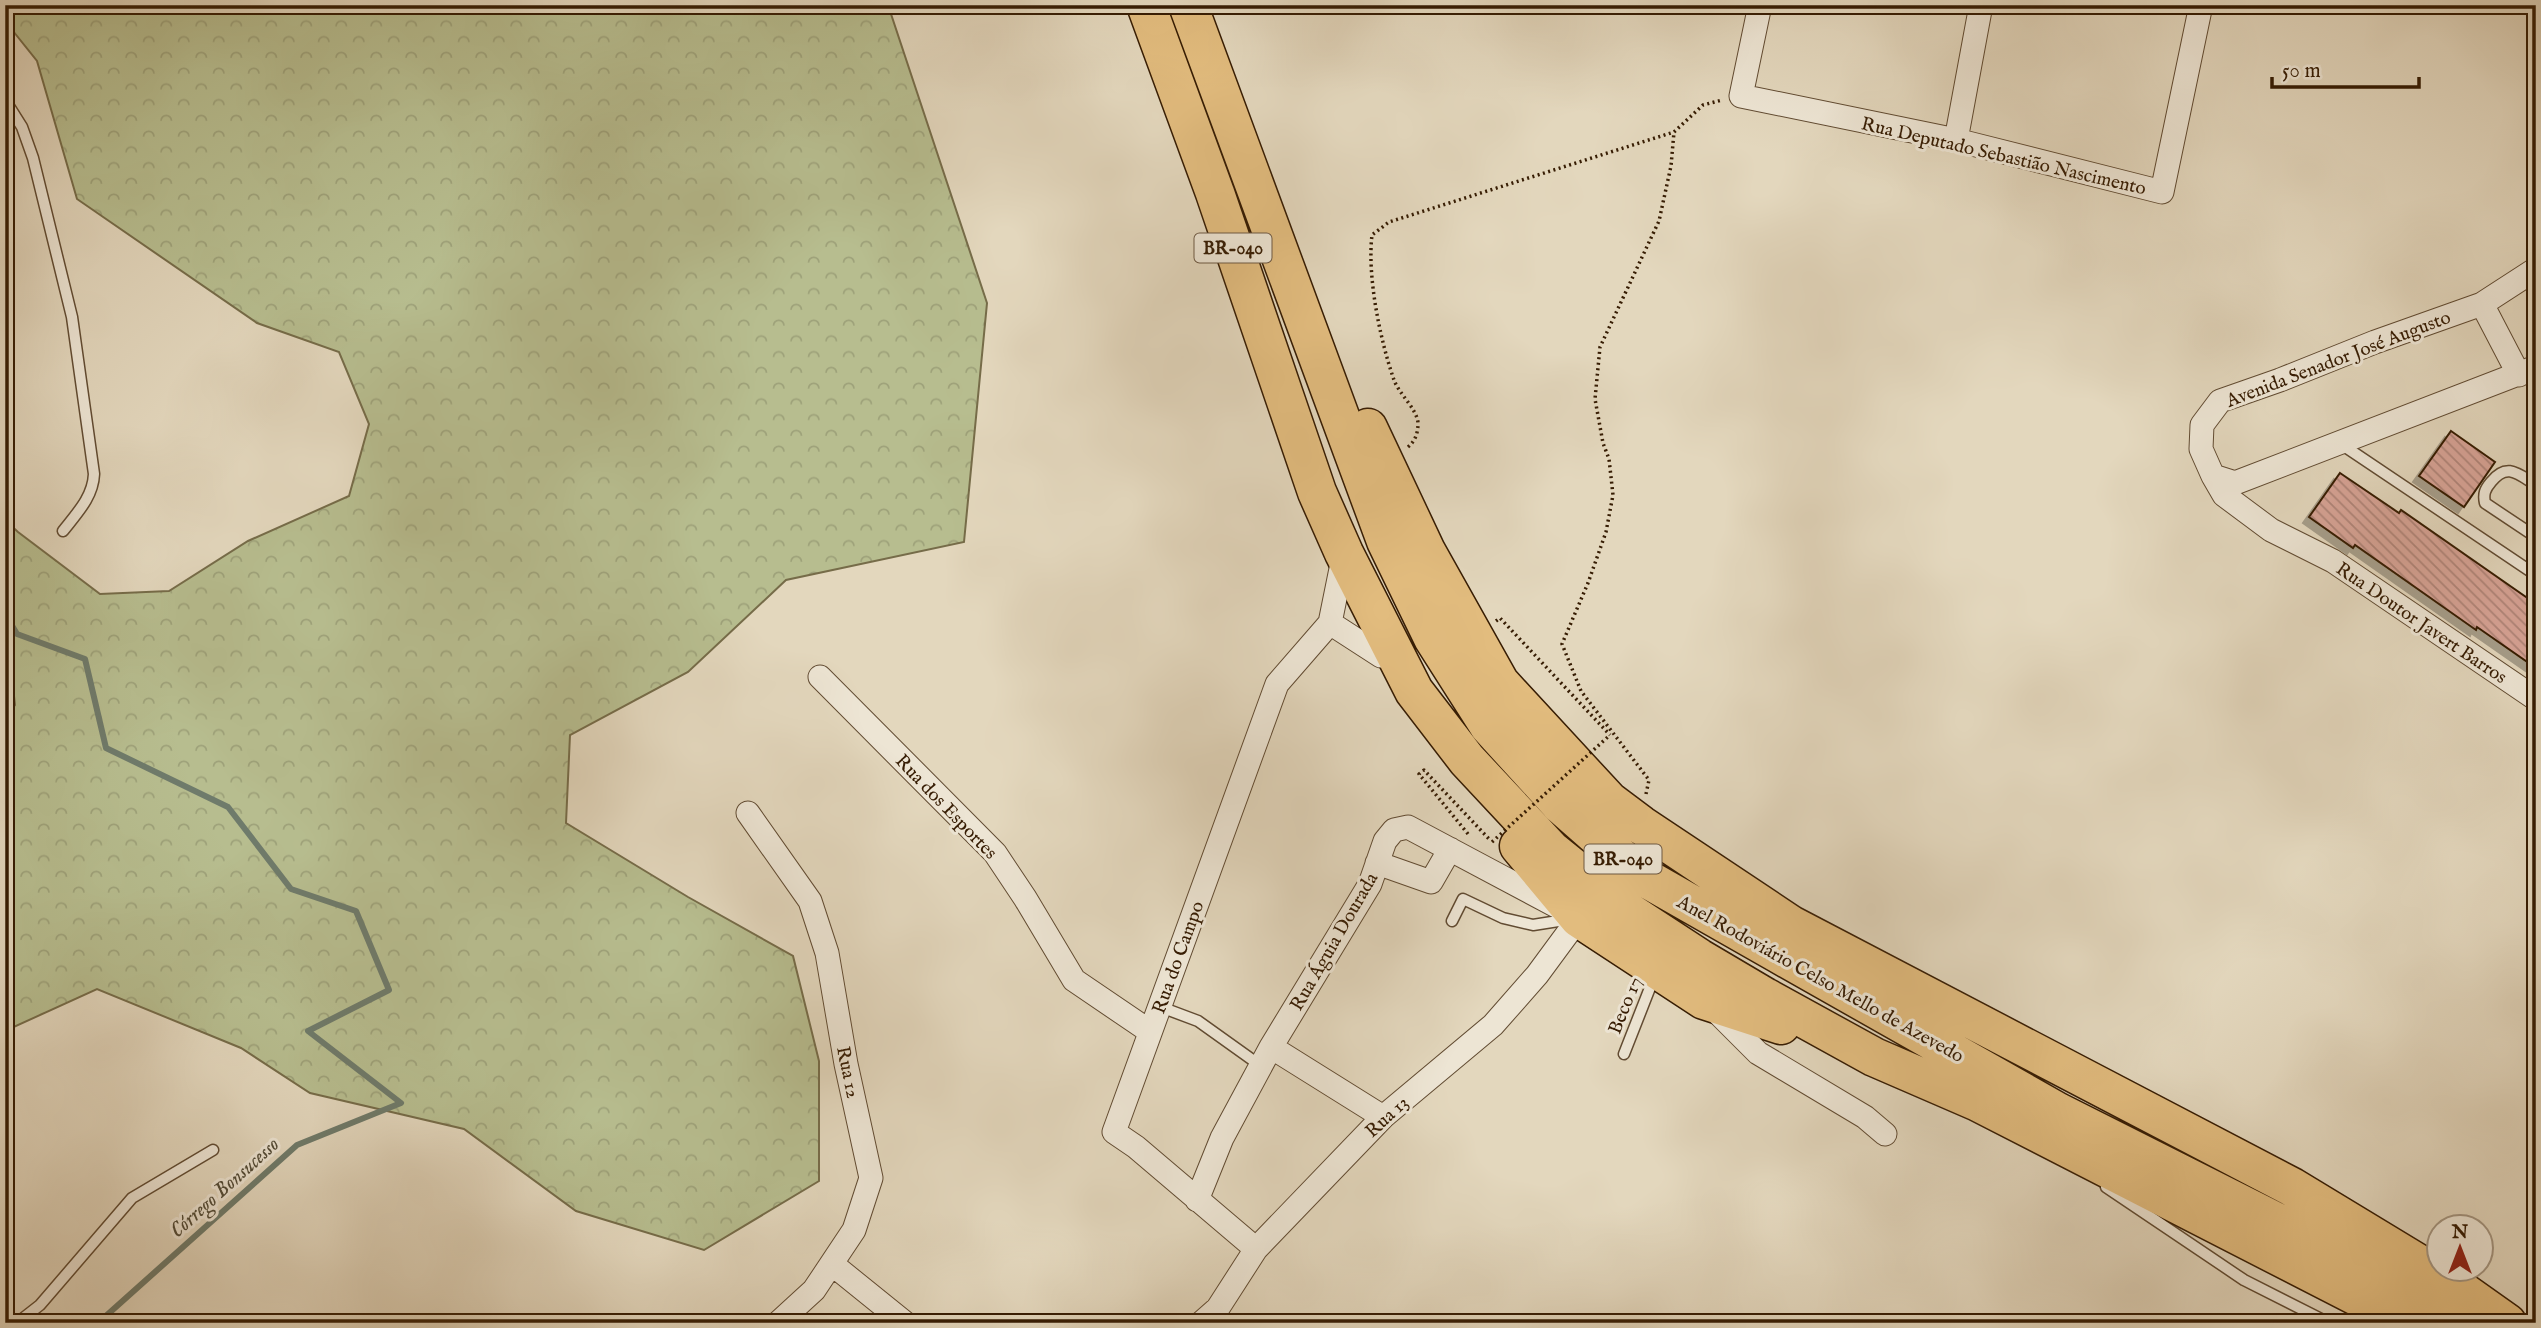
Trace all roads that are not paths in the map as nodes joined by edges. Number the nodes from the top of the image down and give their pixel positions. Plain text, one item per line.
1 (1146, 5) edge
2 (1188, 5) edge
3 (1760, 5) edge
4 (1981, 5) edge
5 (2201, 5) edge
6 (5, 100) edge
7 (1956, 140) junction
8 (1261, 199) junction
9 (2536, 269) edge
10 (2482, 304) junction
11 (2528, 371) edge
12 (2339, 442) junction
13 (2265, 472) junction
14 (2213, 477) junction
15 (2536, 485) edge
16 (63, 531) dead end
17 (2536, 537) edge
18 (2306, 547) junction
19 (1344, 553) junction
20 (2536, 575) edge
21 (1368, 601) junction
22 (1330, 623) junction
23 (1381, 656) junction
24 (820, 677) dead end
25 (2536, 699) edge
26 (748, 813) dead end
27 (1450, 849) junction
28 (1377, 863) junction
29 (1580, 918) junction
30 (1452, 921) dead end
31 (1658, 969) junction
32 (1704, 999) junction
33 (1158, 1006) junction
34 (1149, 1031) junction
35 (1624, 1054) dead end
36 (1874, 1056) junction
37 (1266, 1057) junction
38 (1978, 1102) junction
39 (1383, 1117) junction
40 (1885, 1134) dead end
41 (213, 1150) dead end
42 (2071, 1164) dead end
43 (2094, 1179) dead end
44 (1197, 1200) junction
45 (1256, 1249) junction
46 (832, 1264) junction
47 (814, 1290) junction
48 (17, 1323) edge
49 (778, 1323) edge
50 (807, 1323) edge
51 (905, 1323) edge
52 (1202, 1323) edge
53 (2329, 1323) edge
54 (2409, 1323) edge
55 (2477, 1323) edge
56 (2507, 1323) edge

1 - 19 highway, Anel Rodoviário Celso Mello de Azevedo / BR-040
2 - 8 highway, Anel Rodoviário Celso Mello de Azevedo / BR-040
3 - 7 street, Rua Deputado Sebastião Nascimento
4 - 7 street
5 - 7 street, Rua Deputado Sebastião Nascimento
6 - 16 lane
8 - 55 highway, Anel Rodoviário Celso Mello de Azevedo / BR-040
8 - 56 highway
9 - 10 street, Avenida Senador José Augusto
10 - 11 street
10 - 14 street, Avenida Senador José Augusto
11 - 12 street
12 - 13 street
12 - 20 lane
13 - 14 street
13 - 18 street, Rua Doutor Javert Barros
14 - 18 street, Rua Doutor Javert Barros
15 - 17 lane
18 - 25 street, Rua Doutor Javert Barros
19 - 21 highway, Anel Rodoviário Celso Mello de Azevedo / BR-040
19 - 22 street, Rua do Campo
21 - 23 highway
21 - 36 highway, Anel Rodoviário Celso Mello de Azevedo / BR-040
22 - 23 street
22 - 33 street, Rua do Campo
23 - 29 highway
24 - 34 street, Rua dos Esportes
26 - 46 street, Rua 12
27 - 28 street
27 - 28 street, Rua Águia Dourada
27 - 29 street, Rua Águia Dourada
28 - 37 street, Rua Águia Dourada
29 - 30 lane
29 - 31 highway
29 - 39 street, Rua 13
31 - 32 highway
31 - 35 lane, Beco 17
32 - 36 highway
32 - 40 street
33 - 34 street, Rua do Campo
33 - 37 lane
34 - 44 street, Rua do Campo
36 - 38 highway, Anel Rodoviário Celso Mello de Azevedo / BR-040
37 - 39 street
37 - 44 street, Rua Águia Dourada
38 - 42 lane
38 - 54 highway, Anel Rodoviário Celso Mello de Azevedo / BR-040
39 - 45 street, Rua 13
41 - 48 lane
43 - 53 lane
44 - 45 street, Rua do Campo
45 - 52 street, Rua 13
46 - 47 street, Rua 12
46 - 51 street
47 - 49 street, Rua 12
47 - 50 street

